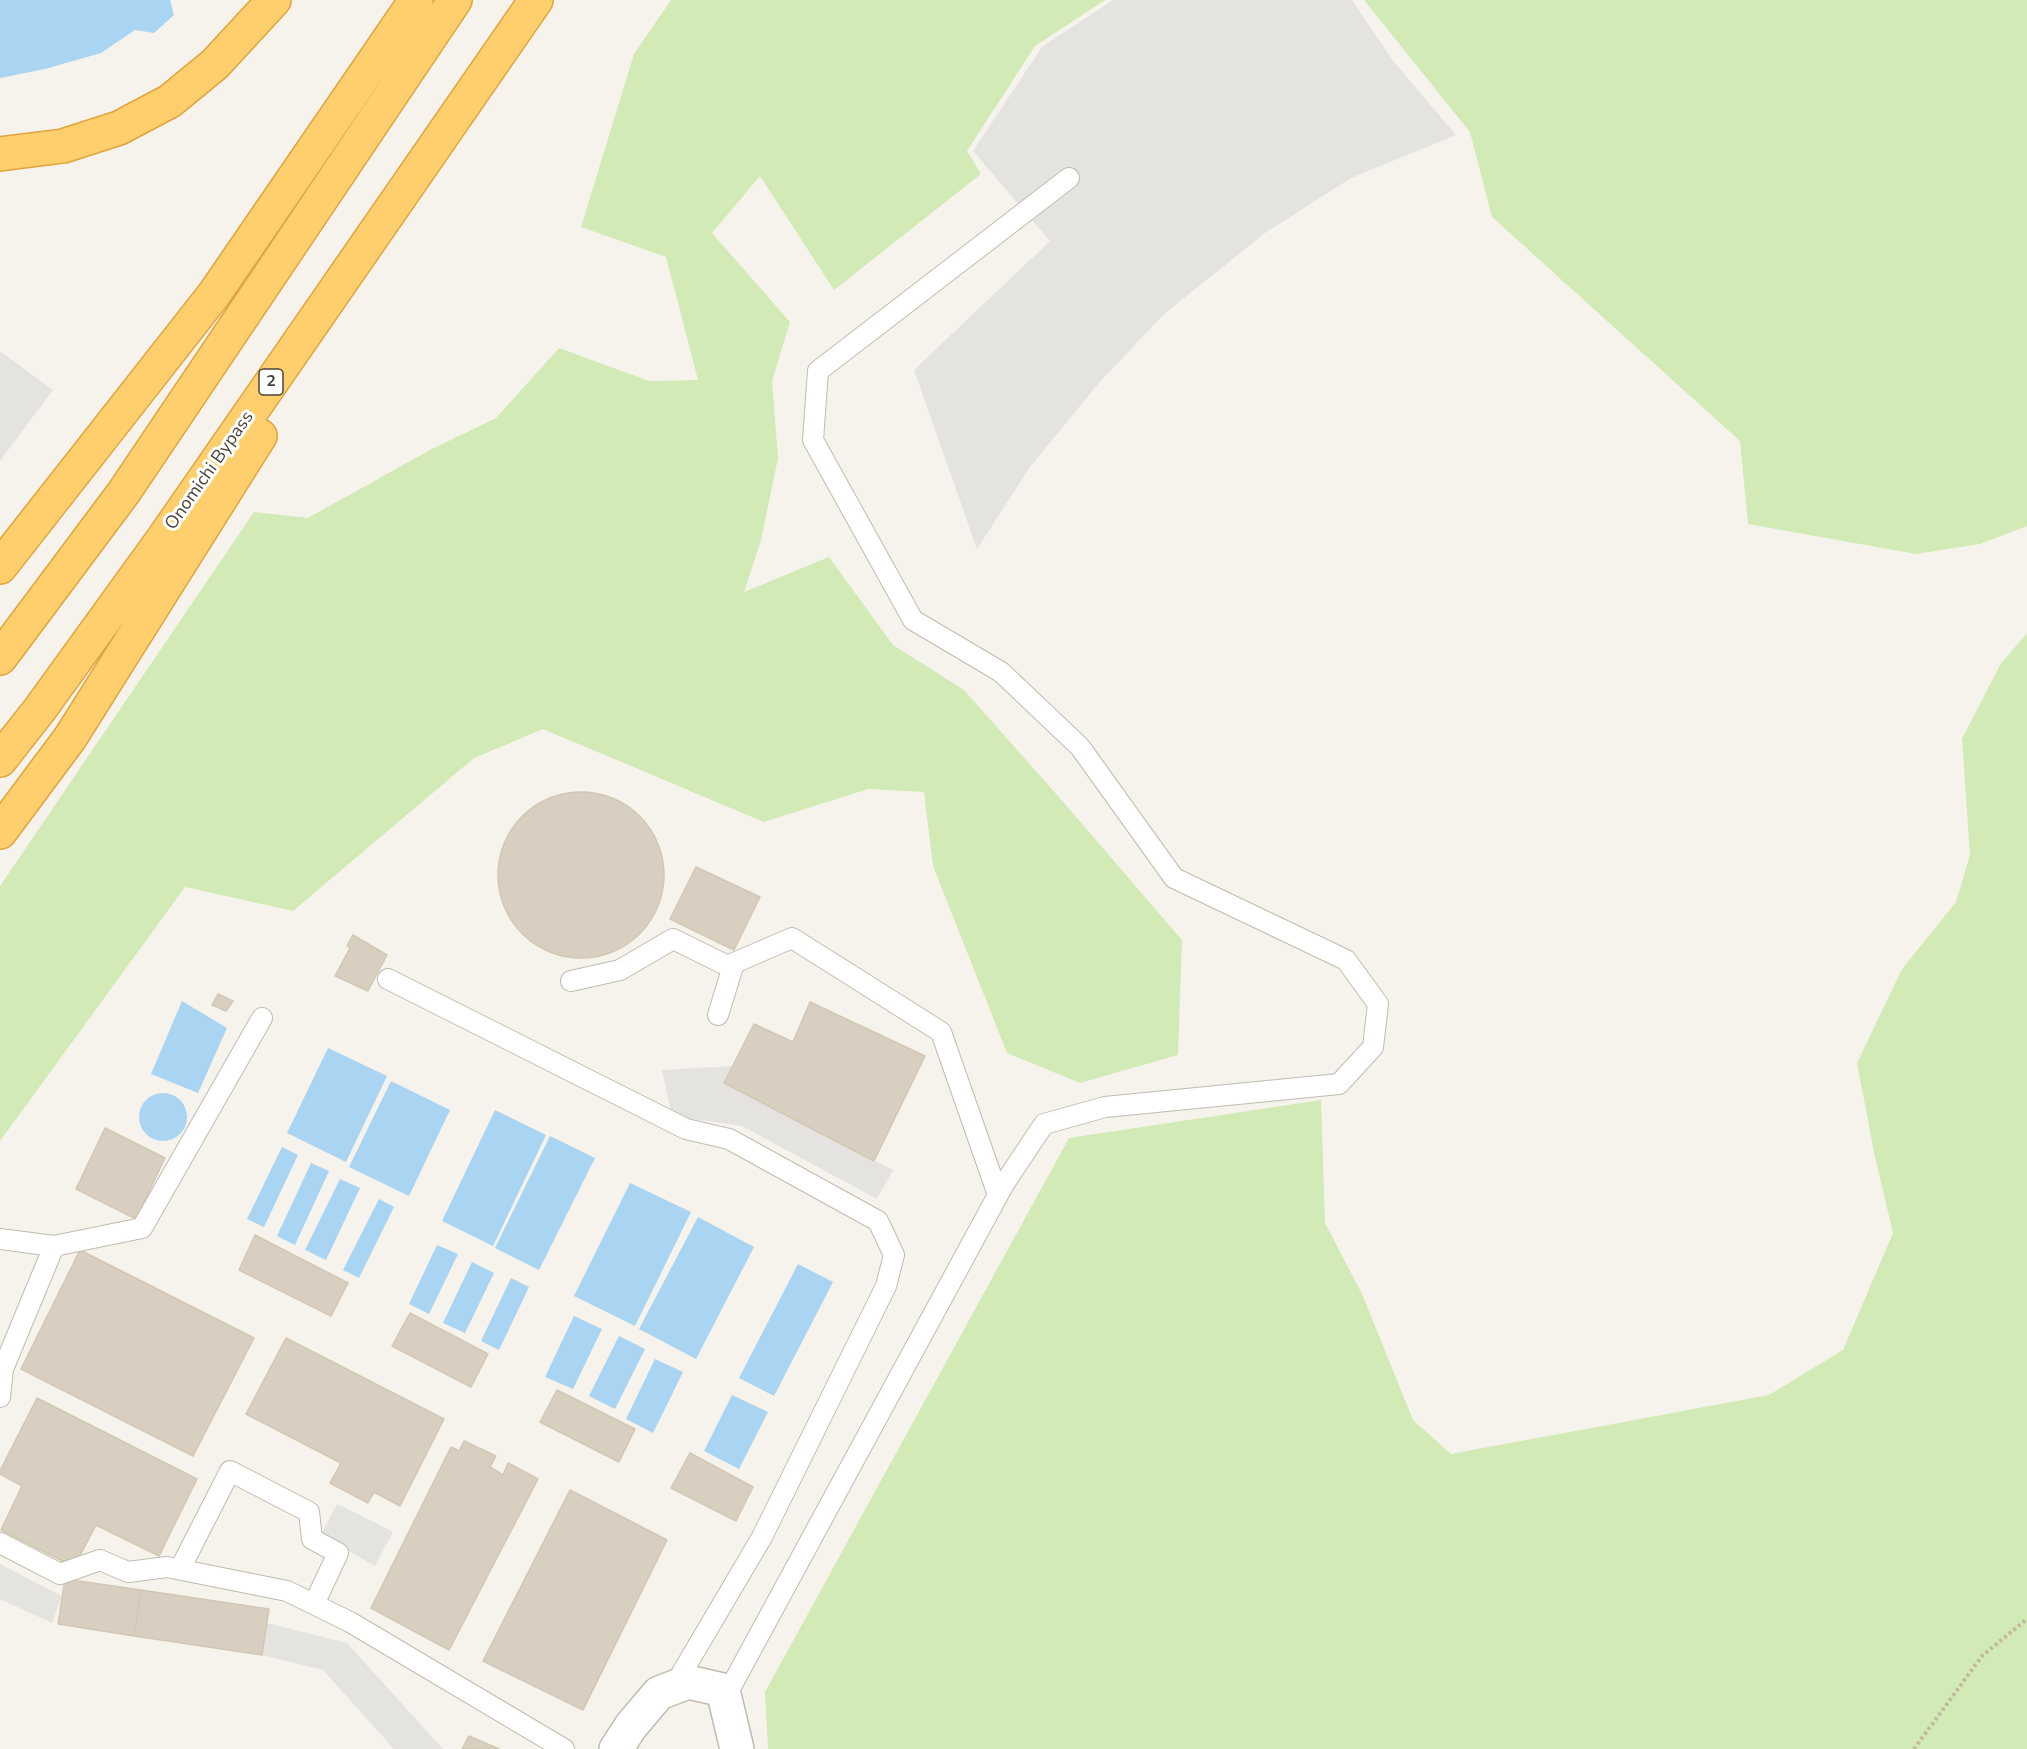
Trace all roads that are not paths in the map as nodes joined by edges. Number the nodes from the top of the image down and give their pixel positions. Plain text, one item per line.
1 (274, 0) edge
2 (416, 0) edge
3 (455, 0) edge
4 (536, 0) edge
5 (467, 99) junction
6 (0, 154) edge
7 (1069, 178) dead end
8 (0, 567) edge
9 (0, 658) edge
10 (0, 760) edge
11 (0, 832) edge
12 (732, 968) junction
13 (388, 979) dead end
14 (571, 981) dead end
15 (718, 1015) dead end
16 (262, 1018) dead end
17 (998, 1195) junction
18 (0, 1239) edge
19 (54, 1246) junction
20 (0, 1397) edge
21 (0, 1543) edge
22 (180, 1569) junction
23 (314, 1604) junction
24 (673, 1688) junction
25 (723, 1690) junction
26 (564, 1749) edge
27 (616, 1749) edge
28 (737, 1749) edge

1 - 6 highway
2 - 8 highway
3 - 9 highway
4 - 5 highway, Onomichi Bypass / 2
5 - 10 highway, Onomichi Bypass / 2
5 - 11 highway
7 - 17 lane
12 - 14 lane
12 - 15 lane
12 - 17 lane
13 - 24 lane
16 - 19 lane
17 - 25 lane
18 - 19 lane
19 - 20 lane
21 - 22 lane
22 - 23 lane
22 - 23 lane
23 - 26 lane
24 - 25 street
24 - 27 street
25 - 28 street

